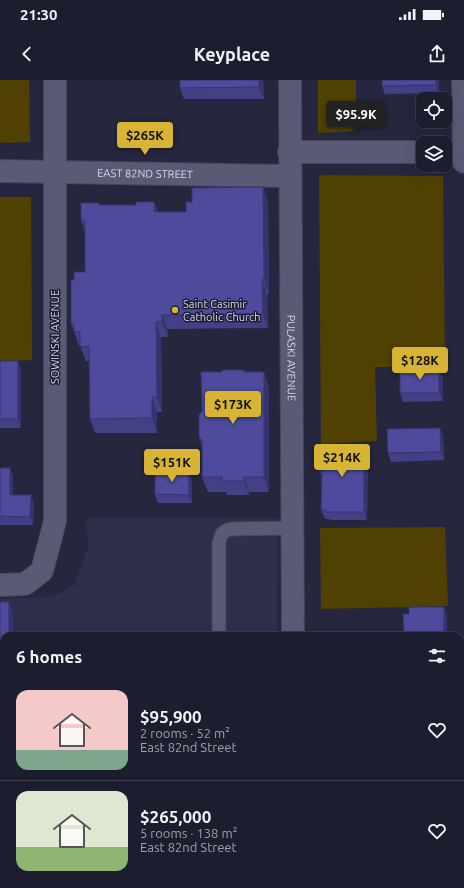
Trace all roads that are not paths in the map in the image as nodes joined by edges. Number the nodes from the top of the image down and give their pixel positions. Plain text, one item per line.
1 (55, 80) edge
2 (290, 80) edge
3 (463, 80) edge
4 (289, 152) junction
5 (416, 152) edge
6 (452, 152) edge
7 (464, 152) edge
8 (464, 162) edge
9 (0, 171) edge
10 (55, 171) junction
11 (290, 176) junction
12 (293, 528) junction
13 (0, 584) edge
14 (219, 632) edge
15 (293, 632) edge

1 - 10 street, SOWINSKI AVENUE
2 - 4 street, PULASKI AVENUE
3 - 7 street
4 - 5 street
4 - 11 street, PULASKI AVENUE
6 - 7 street
7 - 8 street
9 - 10 street, EAST 82ND STREET
10 - 11 street, EAST 82ND STREET
10 - 13 street, SOWINSKI AVENUE
11 - 12 street, PULASKI AVENUE
12 - 14 lane
12 - 15 street, PULASKI AVENUE

